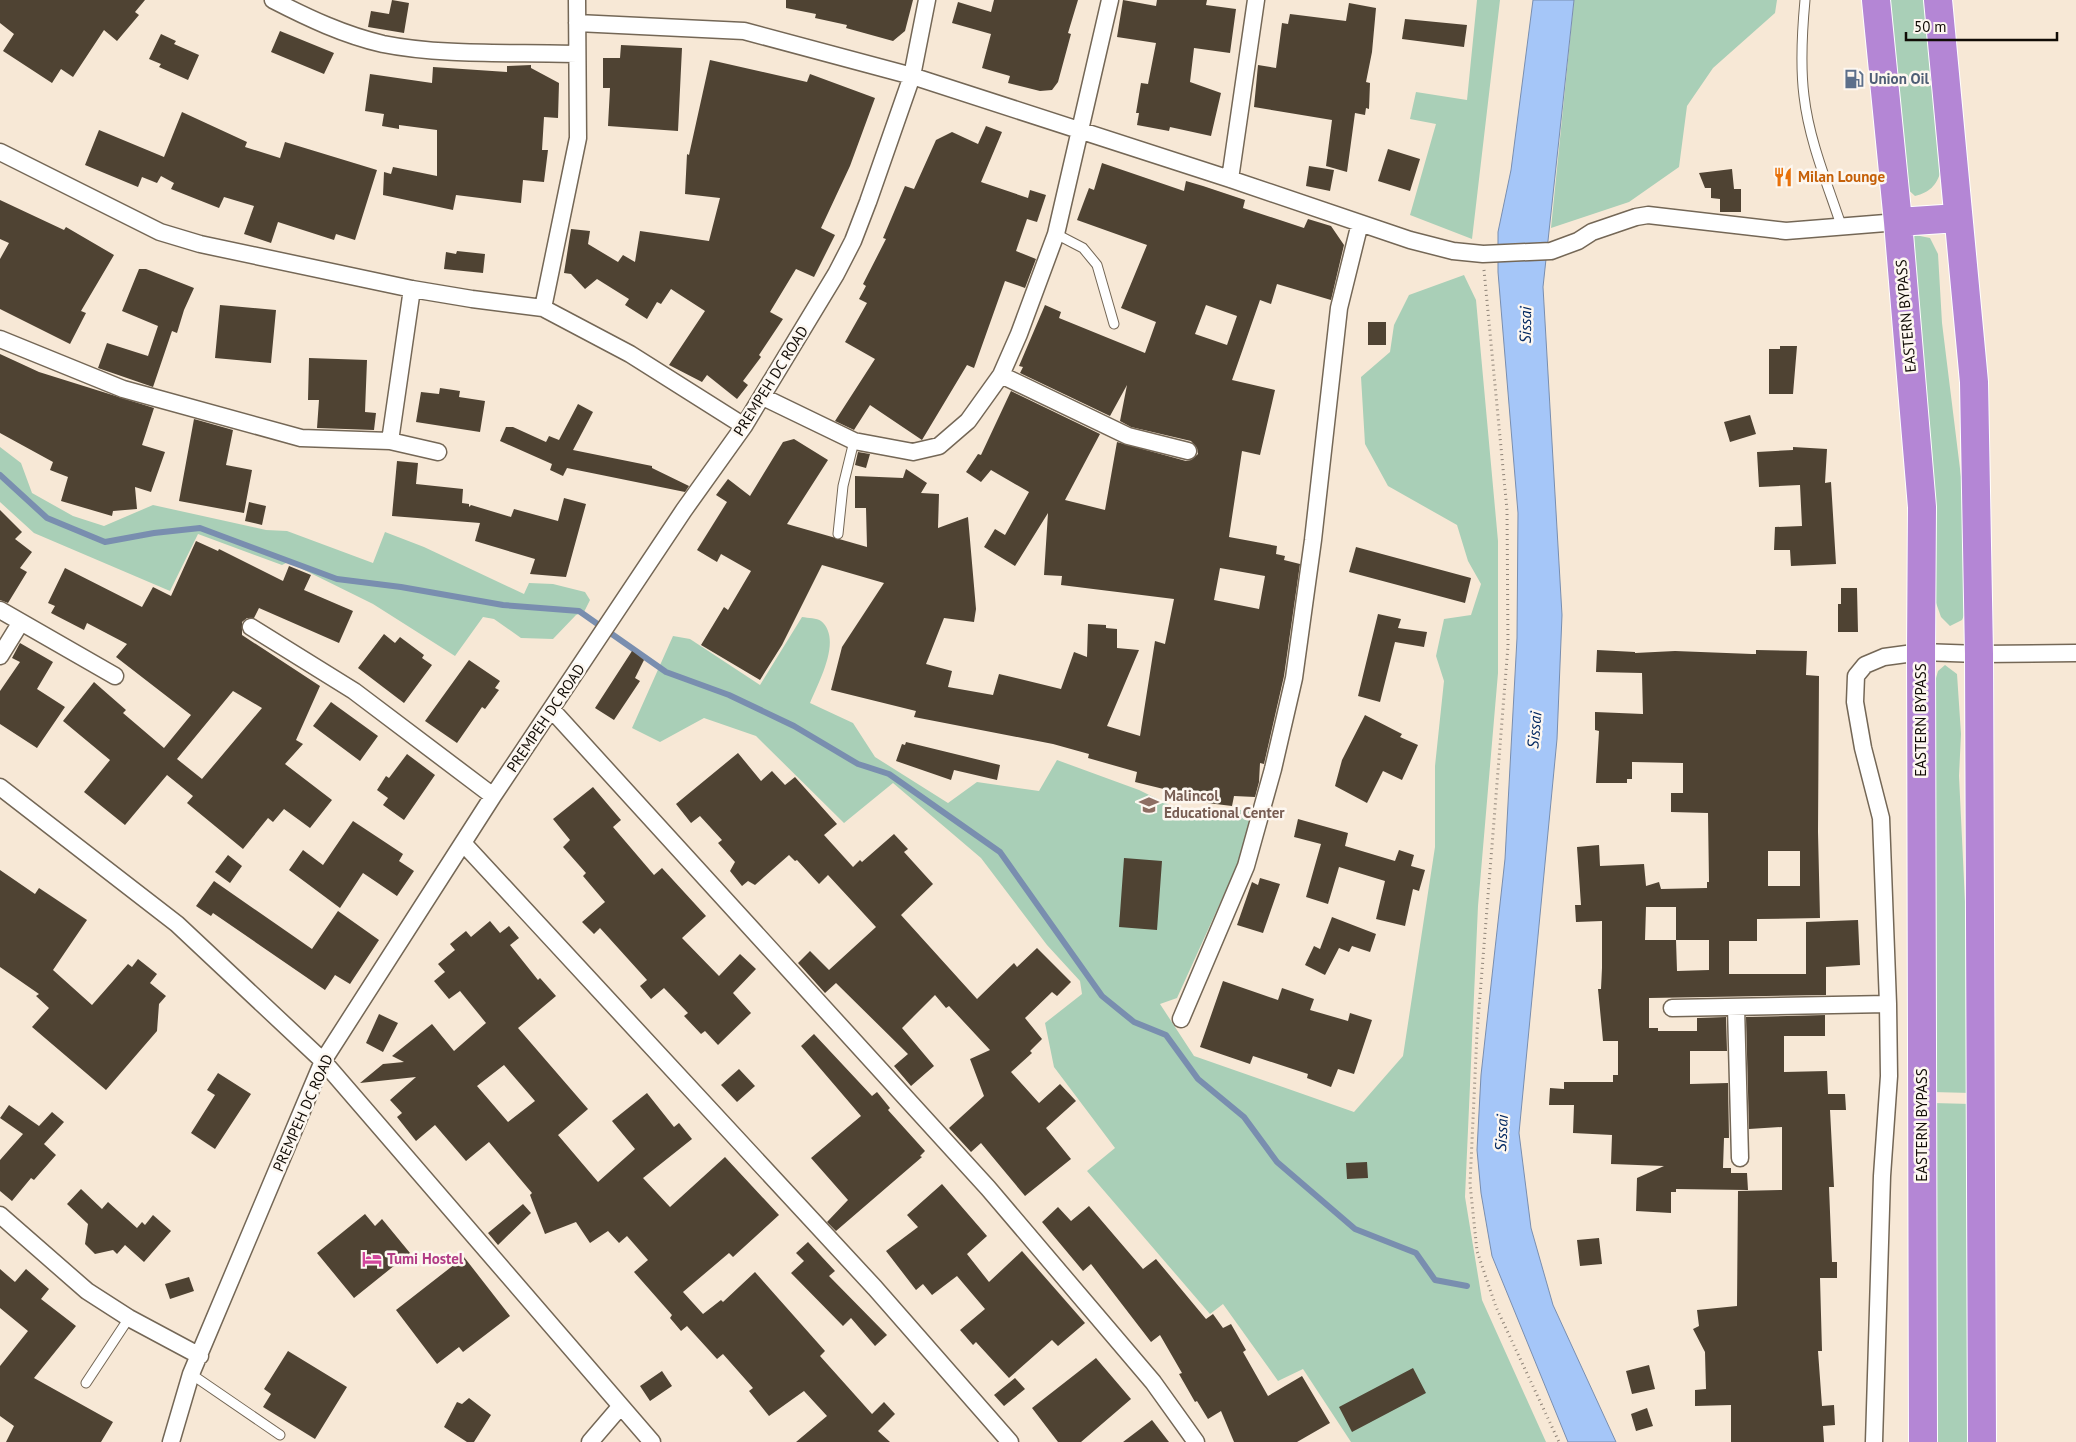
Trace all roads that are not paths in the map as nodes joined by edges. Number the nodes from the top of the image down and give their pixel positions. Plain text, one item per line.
1 (273, 0) edge
2 (577, 0) edge
3 (927, 0) edge
4 (1110, 0) edge
5 (1256, 0) edge
6 (1805, 0) edge
7 (1876, 0) edge
8 (1938, 0) edge
9 (578, 23) junction
10 (578, 54) junction
11 (912, 76) junction
12 (1081, 130) junction
13 (0, 152) edge
14 (1230, 179) junction
15 (1958, 218) junction
16 (1898, 222) junction
17 (1360, 223) junction
18 (1841, 225) junction
19 (1056, 234) junction
20 (412, 289) junction
21 (543, 308) junction
22 (1114, 324) dead end
23 (0, 339) edge
24 (1001, 375) junction
25 (763, 397) junction
26 (744, 426) junction
27 (390, 441) junction
28 (854, 441) junction
29 (1188, 451) dead end
30 (438, 452) dead end
31 (838, 534) dead end
32 (0, 610) edge
33 (21, 622) junction
34 (250, 627) dead end
35 (1921, 652) junction
36 (2076, 653) edge
37 (1979, 654) junction
38 (0, 656) edge
39 (115, 676) dead end
40 (552, 710) junction
41 (0, 787) edge
42 (493, 796) junction
43 (463, 843) junction
44 (1888, 1004) junction
45 (1736, 1007) junction
46 (1672, 1008) dead end
47 (1181, 1019) dead end
48 (323, 1061) junction
49 (1740, 1158) dead end
50 (0, 1216) edge
51 (129, 1318) junction
52 (200, 1356) junction
53 (191, 1374) junction
54 (86, 1383) dead end
55 (620, 1407) junction
56 (280, 1435) dead end
57 (171, 1442) edge
58 (590, 1442) edge
59 (652, 1442) edge
60 (1010, 1442) edge
61 (1196, 1442) edge
62 (1874, 1442) edge
63 (1923, 1442) edge
64 (1982, 1442) edge

1 - 10 street
2 - 9 street
3 - 11 street, PREMPEH DC ROAD
4 - 12 street
5 - 14 street
6 - 18 lane
7 - 16 highway, EASTERN BYPASS
8 - 15 highway
9 - 10 street
9 - 11 street
10 - 21 street
11 - 12 street
11 - 25 street, PREMPEH DC ROAD
12 - 14 street
12 - 19 street
13 - 20 street
14 - 17 street
15 - 16 highway
15 - 37 highway
16 - 18 street
16 - 35 highway, EASTERN BYPASS
17 - 18 street
17 - 47 street
19 - 22 lane
19 - 24 street
20 - 21 street
20 - 27 street
21 - 26 street
23 - 27 street
24 - 28 street
24 - 29 street
25 - 26 street, PREMPEH DC ROAD
25 - 28 street
26 - 40 street, PREMPEH DC ROAD
27 - 30 street
28 - 31 lane
32 - 33 street
33 - 38 street
33 - 39 street
34 - 42 street
35 - 37 street
35 - 44 street
35 - 63 highway, EASTERN BYPASS
36 - 37 street
37 - 64 highway
40 - 42 street, PREMPEH DC ROAD
40 - 61 street
41 - 48 street
42 - 43 street, PREMPEH DC ROAD
43 - 48 street, PREMPEH DC ROAD
43 - 60 street
44 - 45 street
44 - 62 street
45 - 46 street
45 - 49 street
48 - 52 street, PREMPEH DC ROAD
48 - 55 street
50 - 51 street
51 - 52 street
51 - 54 lane
52 - 53 street, PREMPEH DC ROAD
53 - 56 lane
53 - 57 street, PREMPEH DC ROAD
55 - 58 street
55 - 59 street

